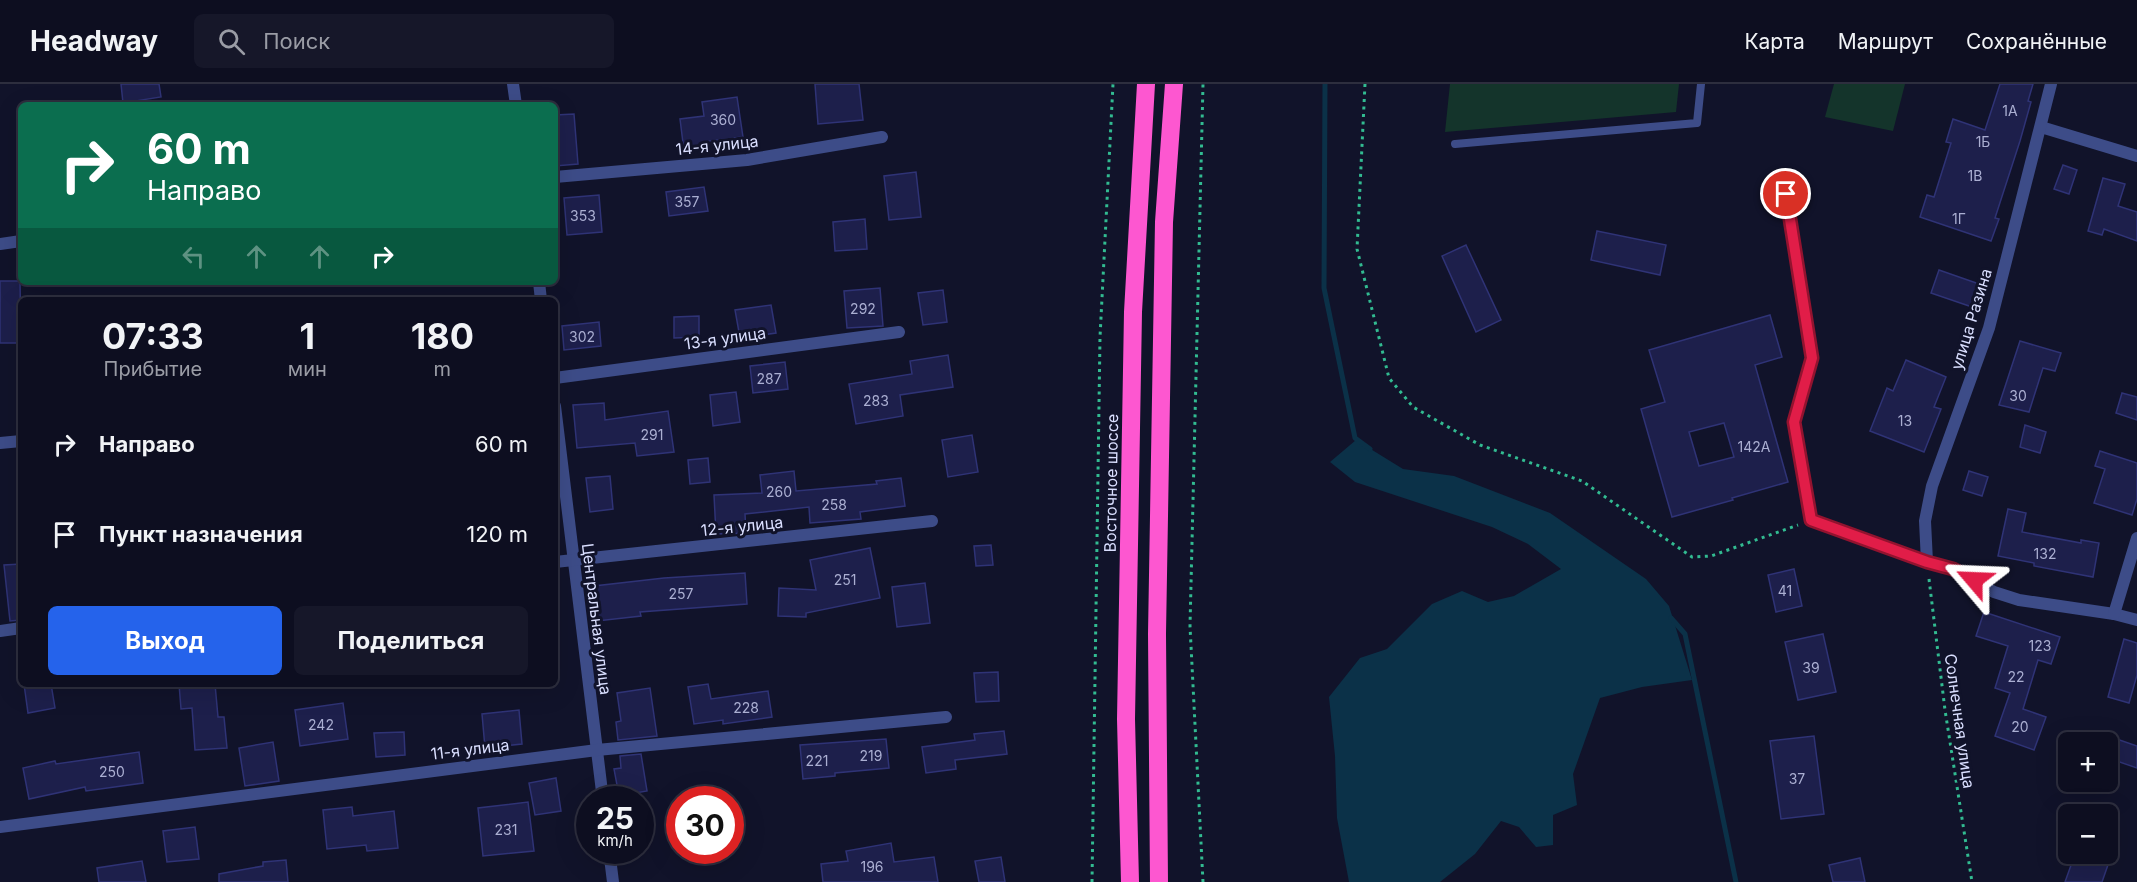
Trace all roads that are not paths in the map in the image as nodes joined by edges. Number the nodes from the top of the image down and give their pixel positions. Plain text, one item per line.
1 (513, 84) edge
2 (1146, 84) edge
3 (1174, 84) edge
4 (1701, 84) edge
5 (2051, 84) edge
6 (516, 102) edge
7 (2041, 127) junction
8 (882, 137) dead end
9 (1455, 144) dead end
10 (2137, 156) edge
11 (558, 177) edge
12 (1786, 194) dead end
13 (18, 241) edge
14 (0, 244) edge
15 (899, 332) dead end
16 (558, 378) edge
17 (558, 432) edge
18 (18, 441) edge
19 (0, 443) edge
20 (1811, 520) joint
21 (932, 521) dead end
22 (2137, 538) edge
23 (573, 560) junction
24 (558, 562) edge
25 (1927, 562) junction
26 (2114, 614) junction
27 (2137, 620) edge
28 (18, 628) edge
29 (0, 631) edge
30 (946, 717) dead end
31 (597, 750) junction
32 (601, 786) edge
33 (0, 827) edge
34 (611, 864) edge
35 (613, 882) edge
36 (1130, 882) edge
37 (1159, 882) edge

1 - 6 street
2 - 36 highway, Восточное шоссе
3 - 37 highway
4 - 9 lane
5 - 7 street, улица Разина
7 - 10 street
7 - 25 street, улица Разина
8 - 11 street, 14-я улица
12 - 20 lane
13 - 14 street
15 - 16 street, 13-я улица
17 - 23 street, Центральная улица
18 - 19 street
20 - 25 street
21 - 23 street, 12-я улица
22 - 26 street
23 - 24 street, 12-я улица
23 - 31 street, Центральная улица
25 - 26 street
26 - 27 street
28 - 29 street
30 - 31 street, 11-я улица
31 - 32 street, Центральная улица
31 - 33 street, 11-я улица
34 - 35 street

